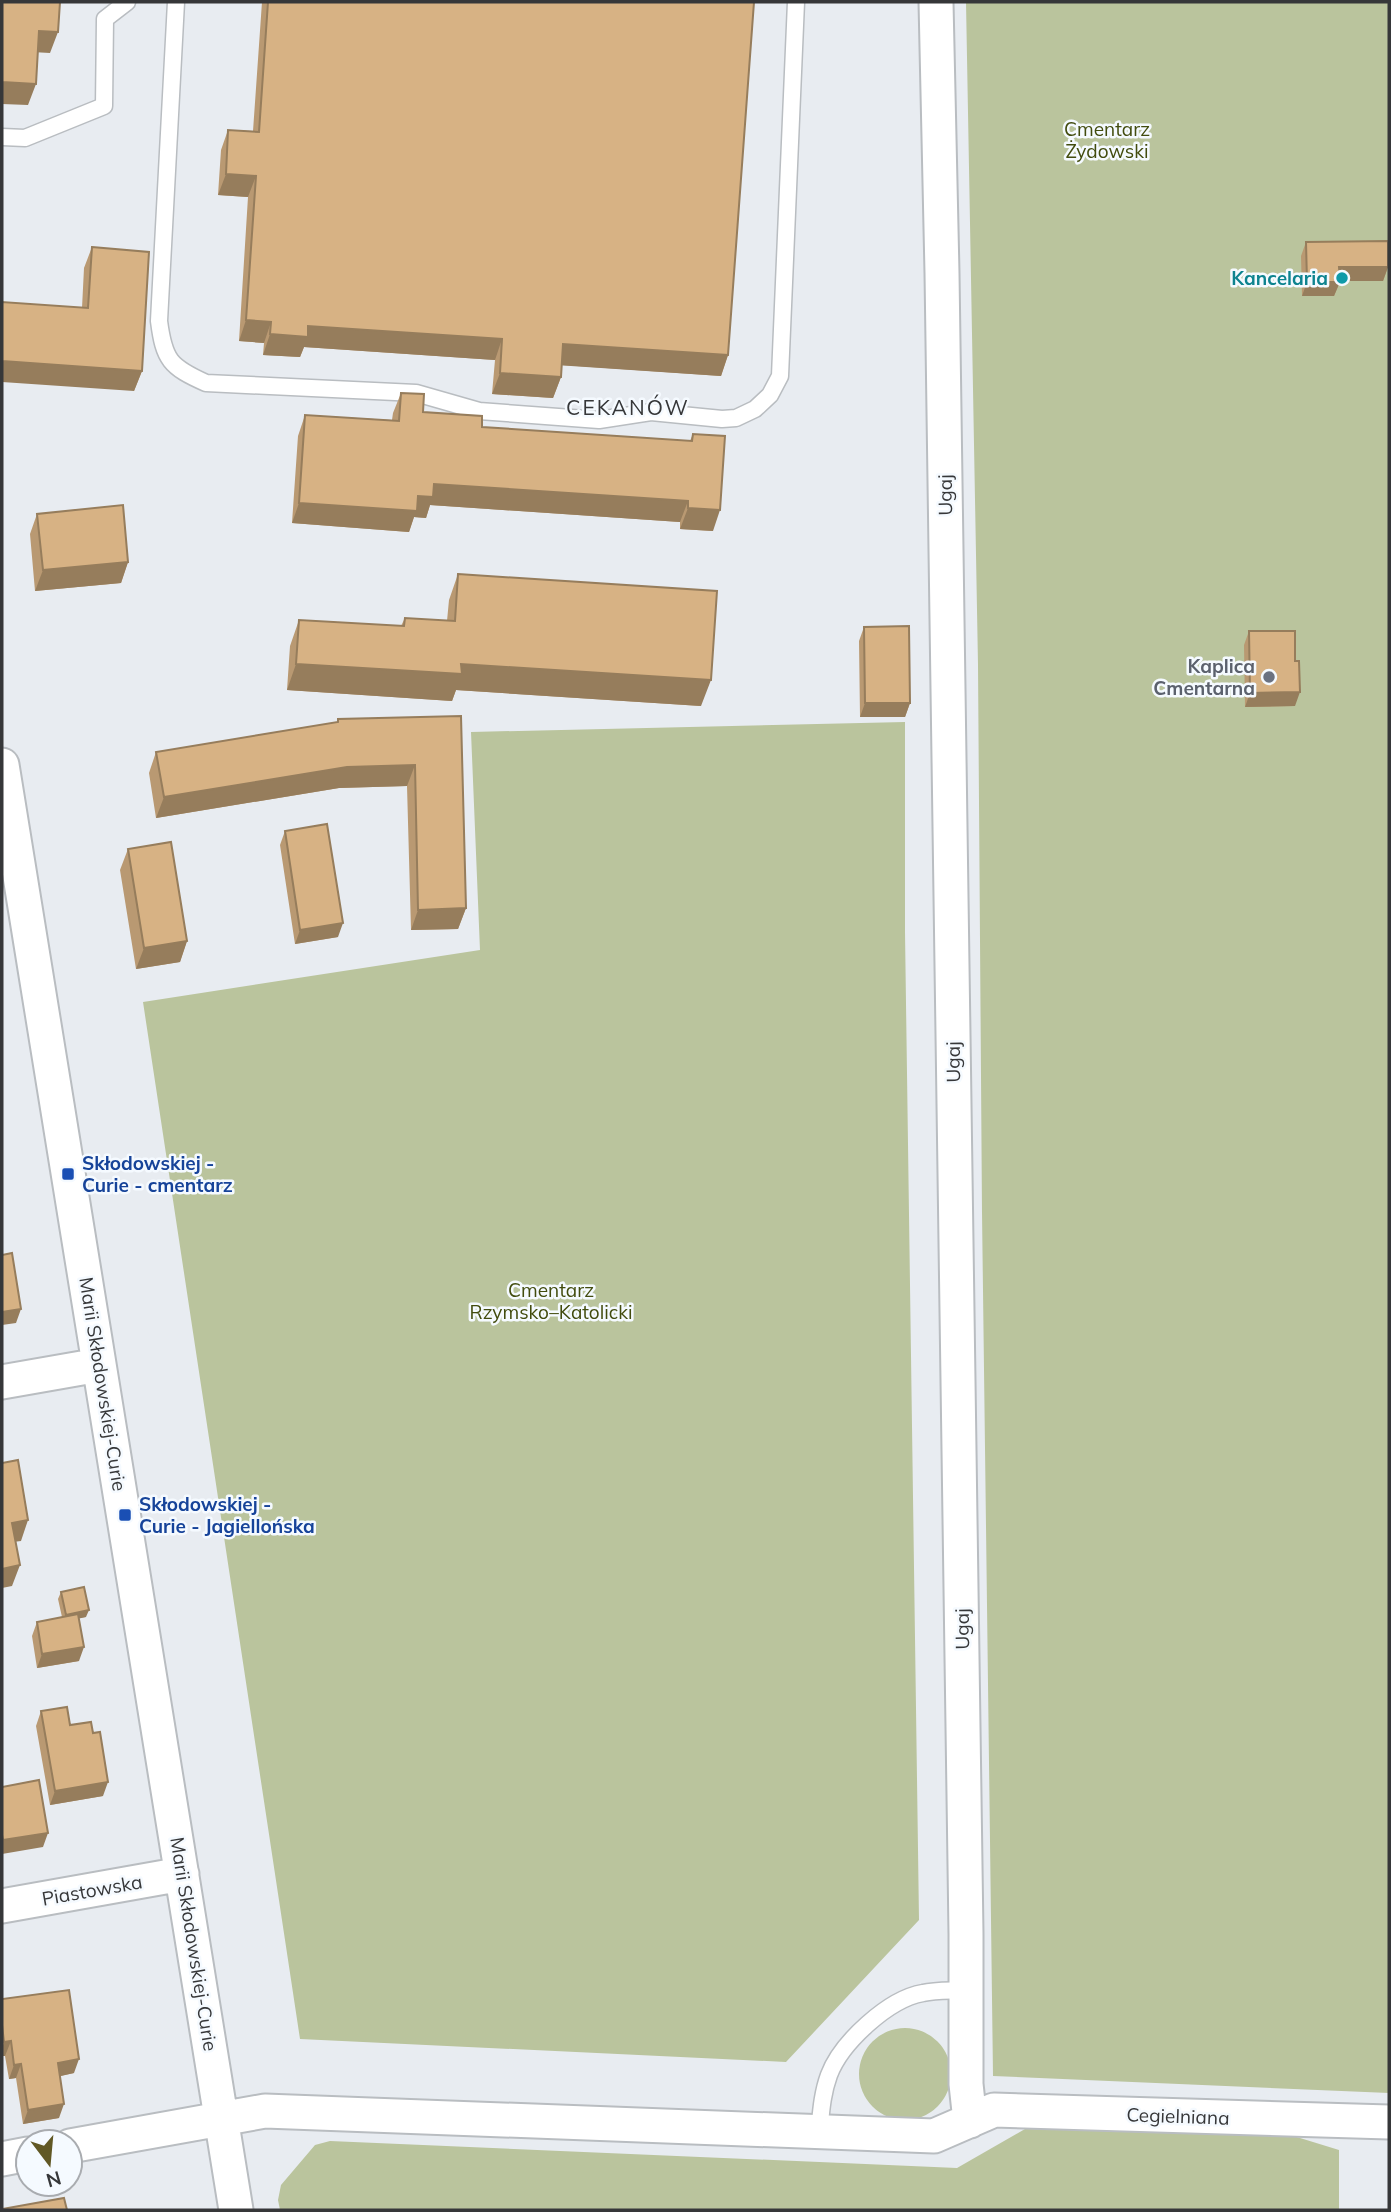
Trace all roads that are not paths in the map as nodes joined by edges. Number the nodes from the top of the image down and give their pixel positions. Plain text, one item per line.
1 (127, 2) edge
2 (176, 2) edge
3 (796, 2) edge
4 (936, 2) edge
5 (2, 137) edge
6 (2, 765) edge
7 (9, 852) edge
8 (99, 1365) junction
9 (2, 1382) edge
10 (182, 1874) junction
11 (2, 1906) edge
12 (966, 1990) junction
13 (222, 2119) junction
14 (970, 2121) junction
15 (1389, 2122) edge
16 (820, 2133) junction
17 (84, 2144) edge
18 (236, 2210) edge

1 - 5 lane
2 - 3 lane
4 - 12 street, Ugaj
6 - 7 street, Marii Skłodowskiej-Curie
7 - 8 street, Marii Skłodowskiej-Curie
8 - 9 street
8 - 10 street, Marii Skłodowskiej-Curie
10 - 11 street, Piastowska
10 - 13 street, Marii Skłodowskiej-Curie
12 - 14 street, Ugaj
12 - 16 lane
13 - 16 street, Cegielniana
13 - 17 street, Cegielniana
13 - 18 street, Marii Skłodowskiej-Curie
14 - 15 street, Cegielniana
14 - 16 street, Cegielniana

